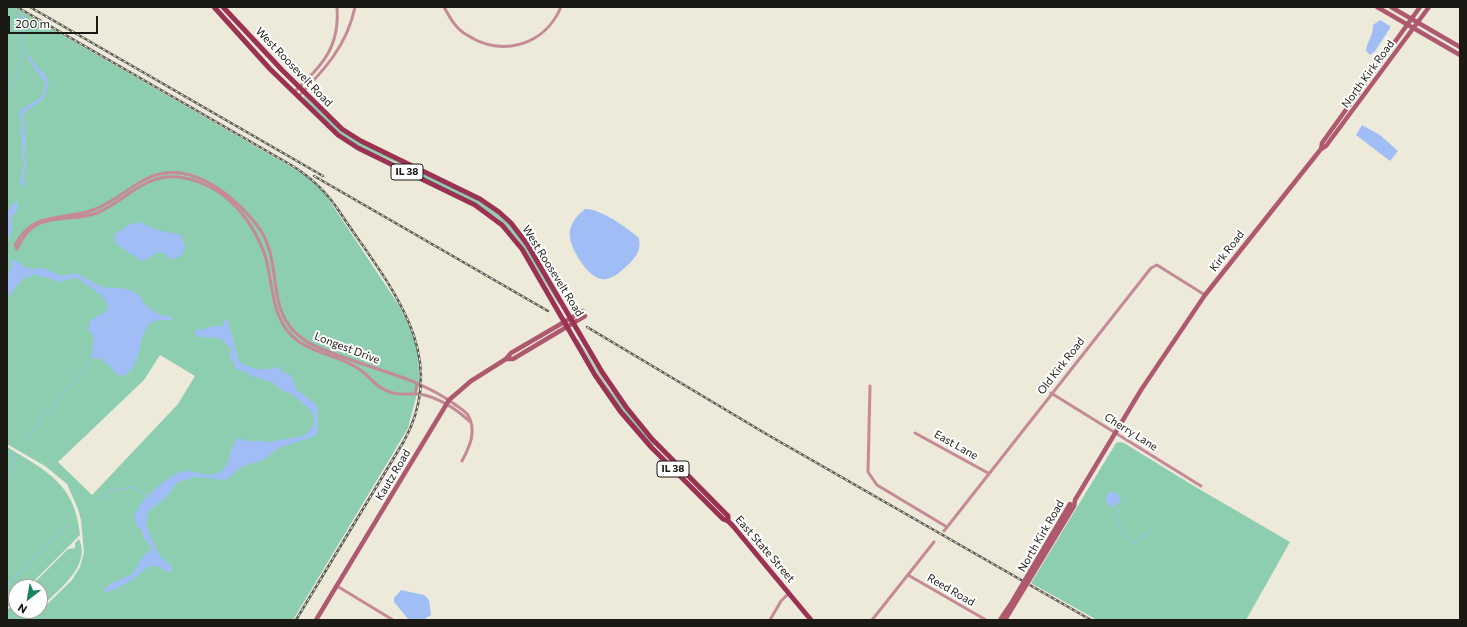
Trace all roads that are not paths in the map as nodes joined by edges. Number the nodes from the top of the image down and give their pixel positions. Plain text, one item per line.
1 (214, 7) edge
2 (223, 7) edge
3 (337, 7) edge
4 (355, 7) edge
5 (444, 7) edge
6 (561, 7) edge
7 (1377, 7) edge
8 (1391, 7) edge
9 (1420, 7) edge
10 (1428, 7) edge
11 (1411, 18) junction
12 (1418, 22) junction
13 (1407, 24) junction
14 (1413, 28) junction
15 (1460, 47) edge
16 (1460, 55) edge
17 (298, 87) junction
18 (293, 92) junction
19 (303, 92) junction
20 (298, 98) junction
21 (1321, 148) junction
22 (1205, 295) junction
23 (583, 311) dead end
24 (586, 316) dead end
25 (572, 321) junction
26 (566, 325) junction
27 (417, 384) junction
28 (870, 386) dead end
29 (1051, 393) junction
30 (415, 394) junction
31 (447, 402) junction
32 (915, 433) dead end
33 (1115, 433) junction
34 (462, 461) dead end
35 (988, 473) junction
36 (1201, 486) dead end
37 (1075, 500) joint
38 (1072, 505) junction
39 (728, 520) junction
40 (947, 527) junction
41 (944, 531) dead end
42 (934, 542) dead end
43 (908, 575) junction
44 (337, 586) junction
45 (789, 593) junction
46 (316, 620) edge
47 (393, 620) edge
48 (770, 620) edge
49 (811, 620) edge
50 (872, 620) edge
51 (986, 620) edge
52 (1000, 620) edge
53 (1005, 620) edge

1 - 18 main road, West Roosevelt Road / IL 38
2 - 17 main road, West Roosevelt Road / IL 38
3 - 17 street
4 - 19 street
5 - 6 street
7 - 13 street
8 - 11 street
9 - 11 street
10 - 12 street, North Kirk Road
11 - 12 street
11 - 13 street
12 - 14 street, North Kirk Road
12 - 15 street
13 - 14 street
13 - 21 street, Kirk Road
14 - 16 street
14 - 21 street, North Kirk Road
17 - 18 street
17 - 19 main road, West Roosevelt Road / IL 38
18 - 20 main road, West Roosevelt Road / IL 38
19 - 20 street
19 - 25 main road, West Roosevelt Road / IL 38
20 - 26 main road, West Roosevelt Road / IL 38
21 - 22 street, Kirk Road
22 - 29 street, Old Kirk Road
22 - 33 street, Kirk Road
23 - 25 street, Kautz Road
24 - 25 street, Kautz Road
25 - 26 street, Kautz Road
25 - 39 main road, West Roosevelt Road / IL 38
26 - 31 street, Kautz Road
26 - 39 main road, East State Street / IL 38
27 - 30 street
27 - 30 street, Longest Drive
27 - 31 street, Longest Drive
28 - 40 street
29 - 33 street, Cherry Lane
29 - 35 street, Old Kirk Road
30 - 31 street, Longest Drive
31 - 34 street
31 - 44 street, Kautz Road
32 - 35 street, East Lane
33 - 36 street, Cherry Lane
33 - 37 street, Kirk Road
35 - 40 street, Old Kirk Road
37 - 38 street, North Kirk Road
38 - 52 street, North Kirk Road, bridge
38 - 53 street, North Kirk Road, bridge
39 - 45 main road, East State Street / IL 38
40 - 41 street, Old Kirk Road
42 - 43 street
43 - 50 street
43 - 51 street, Reed Road
44 - 46 street, Kautz Road
44 - 47 street
45 - 48 street
45 - 49 main road, East State Street / IL 38

